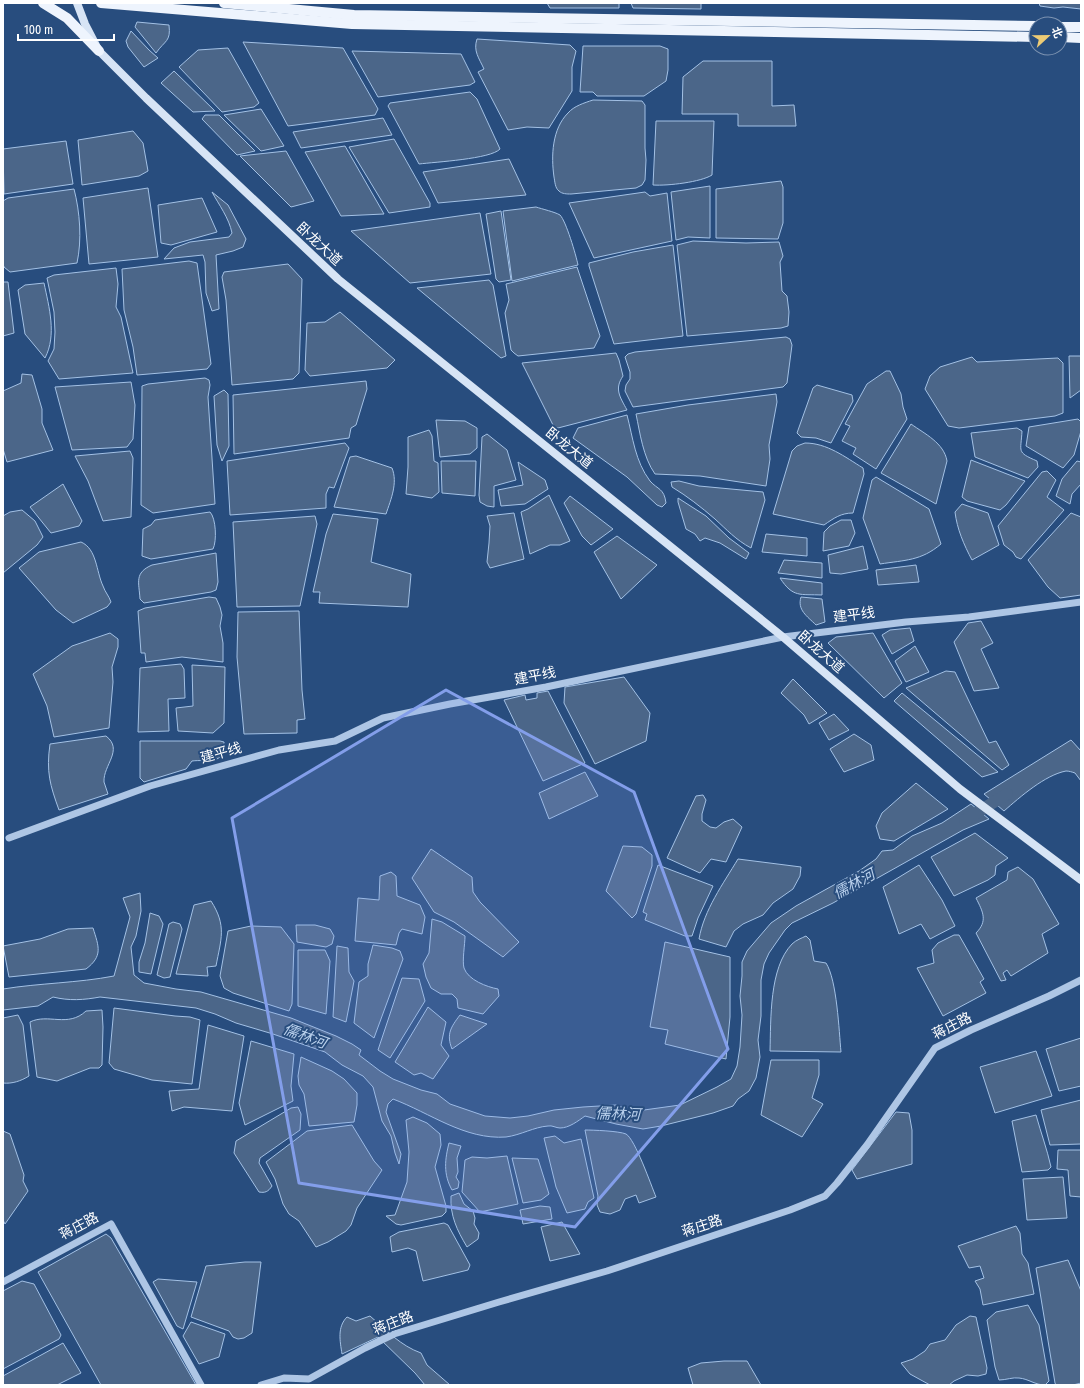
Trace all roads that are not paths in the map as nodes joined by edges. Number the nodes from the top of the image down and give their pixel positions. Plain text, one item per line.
1 (43, 3) edge
2 (77, 3) edge
3 (101, 3) edge
4 (224, 3) edge
5 (1028, 26) edge
6 (1068, 27) edge
7 (1081, 27) edge
8 (1028, 37) edge
9 (1068, 37) edge
10 (1081, 38) edge
11 (99, 51) junction
12 (1081, 602) edge
13 (783, 637) junction
14 (9, 838) dead end
15 (1081, 880) edge
16 (1081, 980) edge
17 (3, 1282) edge
18 (201, 1385) edge
19 (261, 1385) edge

1 - 11 main road
2 - 11 main road, 卧龙大道
3 - 8 main road
4 - 5 main road
6 - 7 main road
9 - 10 main road
11 - 13 main road, 卧龙大道
12 - 13 street, 建平线
13 - 14 street, 建平线
13 - 15 main road, 卧龙大道
16 - 19 street, 蒋庄路
17 - 18 street, 蒋庄路

